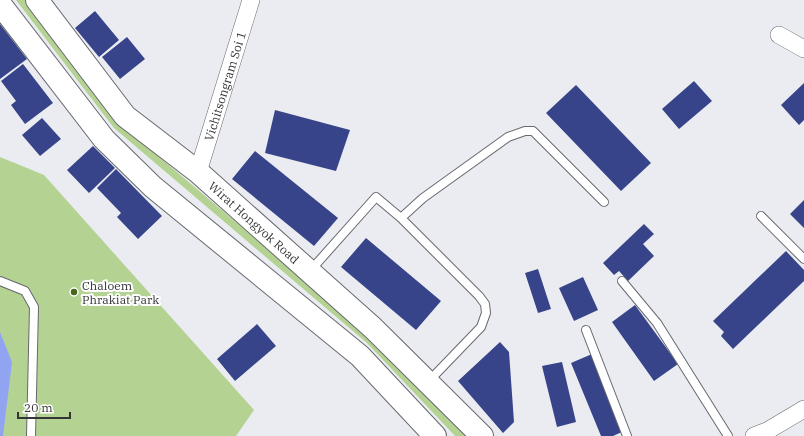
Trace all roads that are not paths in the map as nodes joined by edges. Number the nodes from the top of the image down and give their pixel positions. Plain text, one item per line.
1 (37, 0) edge
2 (251, 0) edge
3 (0, 4) edge
4 (779, 35) dead end
5 (804, 49) edge
6 (198, 172) junction
7 (604, 202) dead end
8 (761, 216) dead end
9 (401, 218) junction
10 (804, 259) edge
11 (309, 271) junction
12 (0, 281) edge
13 (622, 281) dead end
14 (586, 330) dead end
15 (427, 382) junction
16 (804, 409) edge
17 (31, 436) edge
18 (435, 436) edge
19 (482, 436) edge
20 (627, 436) edge
21 (728, 436) edge
22 (754, 436) edge

1 - 6 main road, Wirat Hongyok Road
2 - 6 street, Vichitsongram Soi 1
3 - 18 main road
4 - 5 street
6 - 11 main road, Wirat Hongyok Road
7 - 9 lane
8 - 10 lane
9 - 11 lane
9 - 15 lane
11 - 15 main road, Wirat Hongyok Road
12 - 17 lane
13 - 21 lane
14 - 20 lane
15 - 19 main road, Wirat Hongyok Road
16 - 22 street

